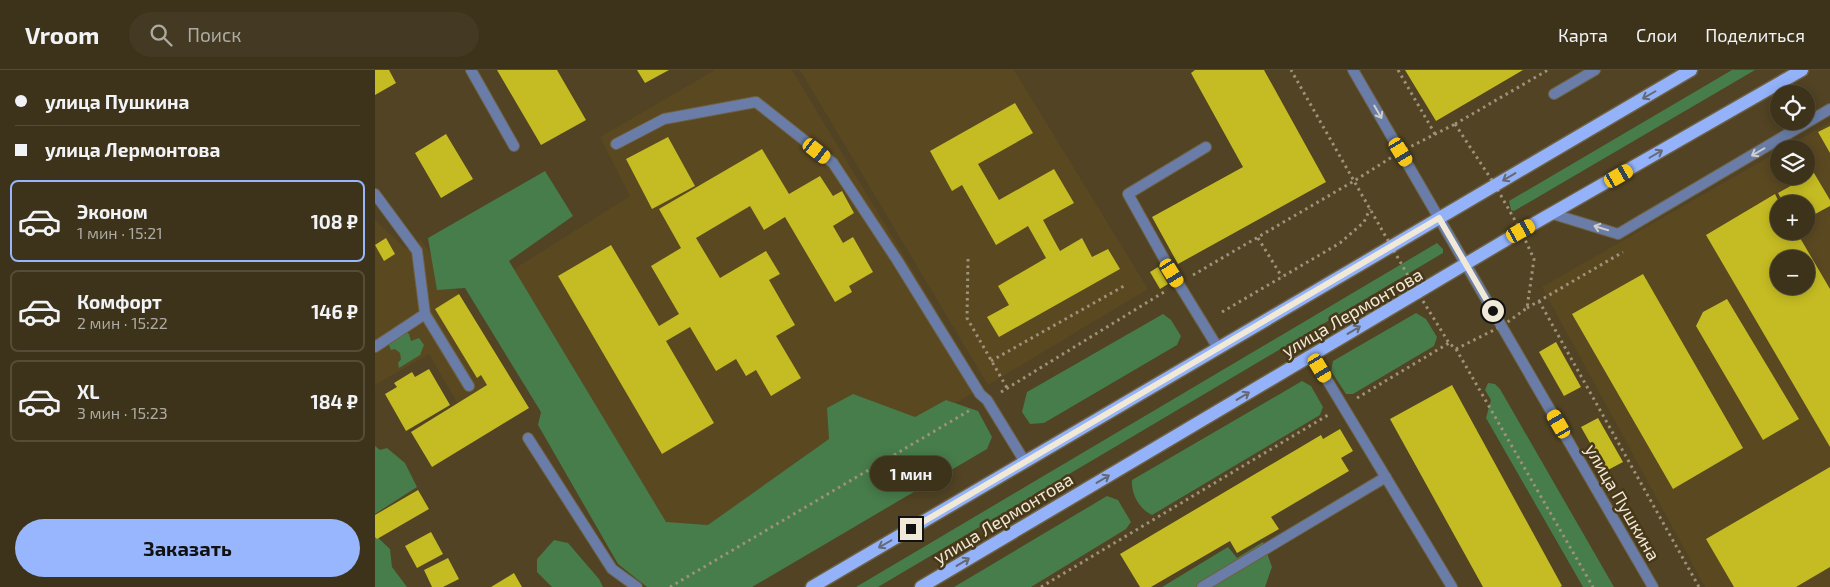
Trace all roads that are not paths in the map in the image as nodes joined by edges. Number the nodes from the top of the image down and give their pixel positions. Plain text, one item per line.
1 (471, 70) edge
2 (1353, 70) edge
3 (1595, 70) edge
4 (1691, 70) edge
5 (1802, 70) edge
6 (1555, 94) dead end
7 (1830, 109) edge
8 (616, 144) dead end
9 (514, 146) dead end
10 (1206, 146) dead end
11 (375, 194) edge
12 (1553, 214) junction
13 (1439, 218) junction
14 (1466, 264) junction
15 (425, 314) junction
16 (375, 347) edge
17 (1218, 348) junction
18 (1312, 355) junction
19 (469, 386) dead end
20 (528, 438) dead end
21 (1025, 462) junction
22 (1386, 477) junction
23 (637, 587) edge
24 (812, 587) edge
25 (921, 587) edge
26 (1202, 587) edge
27 (1452, 587) edge
28 (1653, 587) edge

1 - 9 street
2 -> 13 street, улица Пушкина
3 - 6 street
4 -> 13 main road, улица Лермонтова
12 -> 5 main road, улица Лермонтова
7 -> 12 street
8 - 21 street
10 - 17 street
11 - 15 street
12 - 14 main road, улица Лермонтова
13 - 14 street, улица Пушкина
13 - 17 main road, улица Лермонтова
18 -> 14 main road, улица Лермонтова
14 - 28 street, улица Пушкина
15 - 16 street
15 - 19 street
17 - 21 main road, улица Лермонтова
18 - 22 street
25 -> 18 main road, улица Лермонтова
20 - 23 street
21 -> 24 main road, улица Лермонтова
22 - 26 street
22 - 27 street

